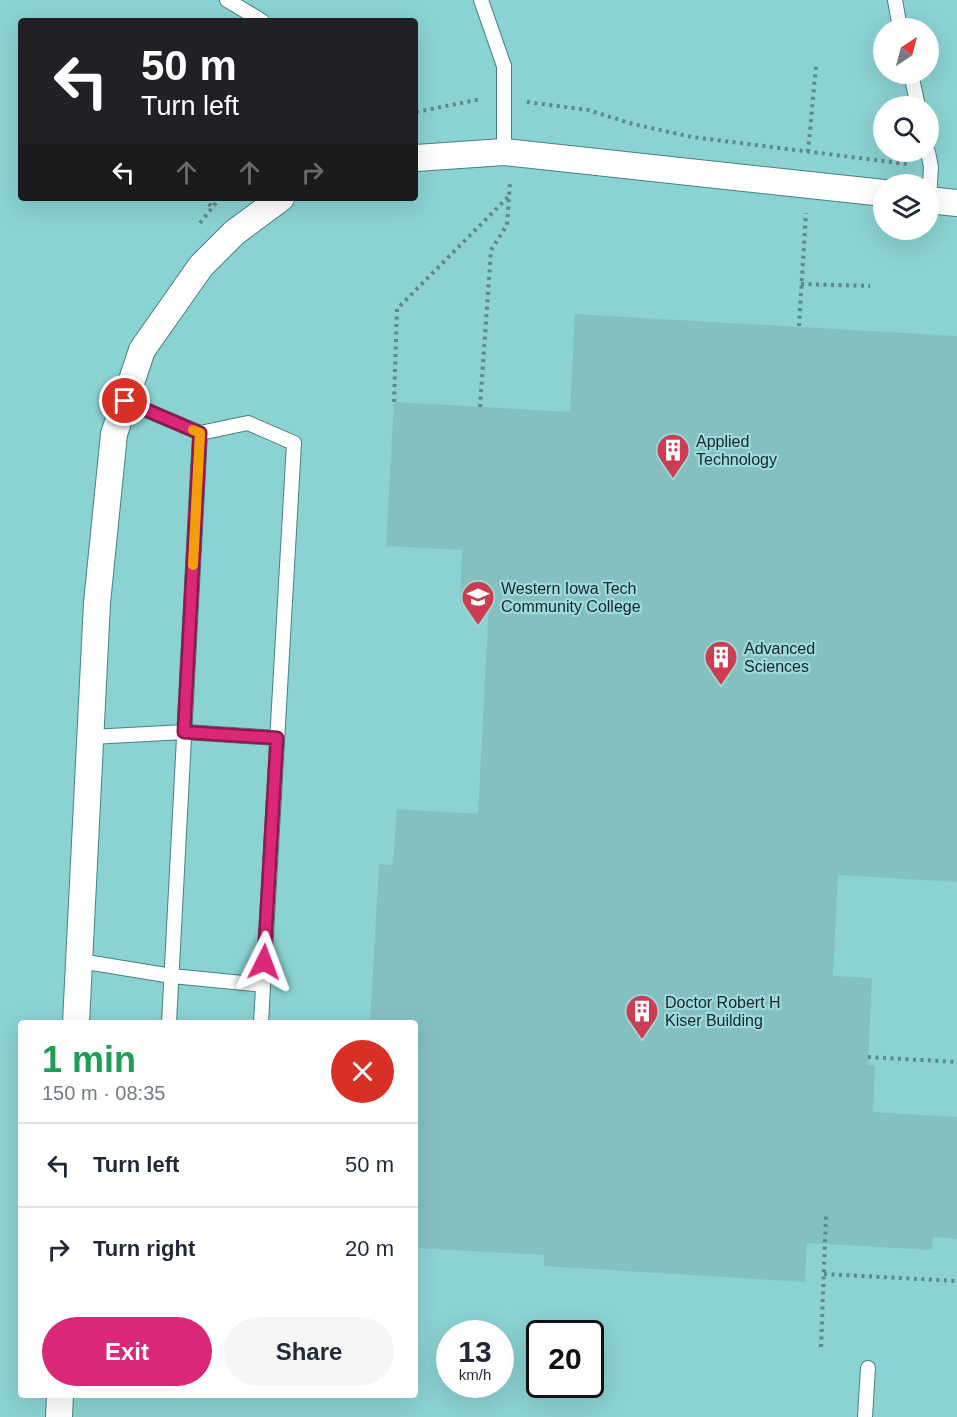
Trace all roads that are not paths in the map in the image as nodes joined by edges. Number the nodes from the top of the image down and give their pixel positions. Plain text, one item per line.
1 (227, 0) edge
2 (481, 0) edge
3 (895, 0) edge
4 (257, 18) edge
5 (898, 18) edge
6 (508, 152) junction
7 (418, 158) edge
8 (873, 193) edge
9 (277, 201) edge
10 (939, 201) edge
11 (957, 203) edge
12 (125, 401) junction
13 (200, 433) junction
14 (184, 732) junction
15 (91, 737) junction
16 (277, 738) junction
17 (80, 961) junction
18 (172, 976) junction
19 (263, 984) junction
20 (76, 1020) edge
21 (169, 1020) edge
22 (261, 1020) edge
23 (868, 1368) dead end
24 (60, 1398) edge
25 (59, 1417) edge
26 (865, 1417) edge

1 - 4 lane
2 - 6 lane
3 - 5 lane
6 - 7 street
6 - 8 street
9 - 12 street
10 - 11 street
12 - 13 lane
12 - 15 street
13 - 14 lane
13 - 16 lane
14 - 15 lane
14 - 16 lane
14 - 18 lane
15 - 17 street
16 - 19 lane
17 - 18 lane
17 - 20 street
18 - 19 lane
18 - 21 lane
19 - 22 lane
23 - 26 lane
24 - 25 street

